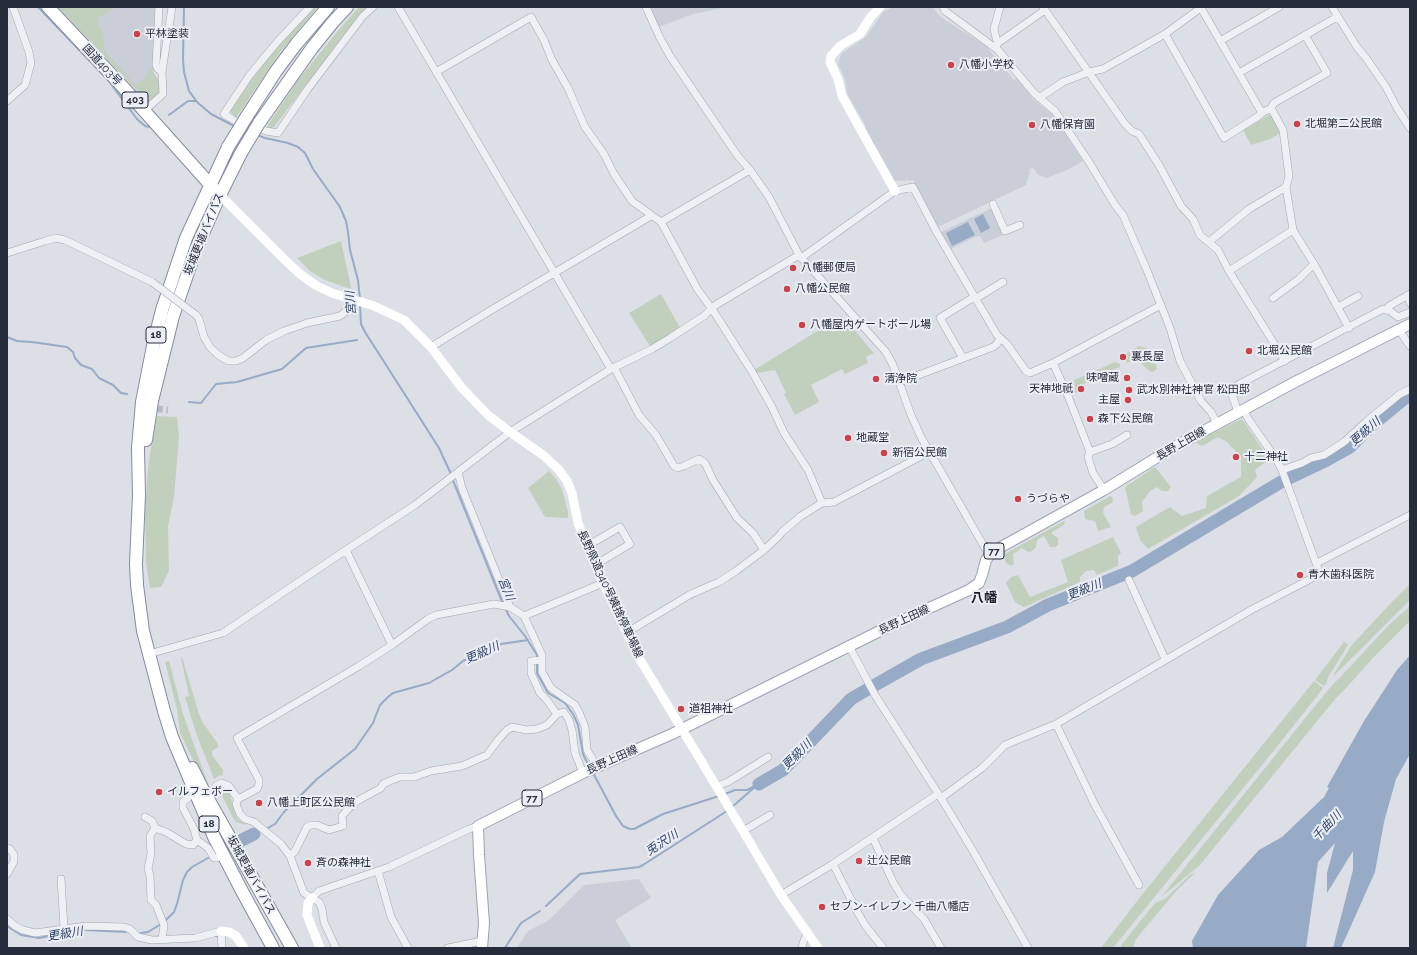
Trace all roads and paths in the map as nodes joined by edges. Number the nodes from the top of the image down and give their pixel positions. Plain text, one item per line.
1 (12, 7) edge
2 (48, 7) edge
3 (159, 7) edge
4 (172, 7) edge
5 (310, 7) edge
6 (328, 7) edge
7 (347, 7) edge
8 (373, 7) edge
9 (398, 7) edge
10 (646, 7) edge
11 (880, 7) edge
12 (943, 7) edge
13 (1000, 7) edge
14 (1202, 7) edge
15 (1279, 7) edge
16 (1332, 7) edge
17 (1044, 9) edge
18 (1337, 17) junction
19 (1165, 34) junction
20 (1306, 35) junction
21 (1220, 41) junction
22 (996, 45) junction
23 (162, 72) junction
24 (436, 72) junction
25 (1089, 72) junction
26 (1239, 73) junction
27 (1039, 98) junction
28 (7, 101) edge
29 (1271, 108) junction
30 (144, 111) junction
31 (1262, 113) junction
32 (1410, 128) edge
33 (750, 170) junction
34 (210, 184) junction
35 (1286, 187) junction
36 (895, 191) junction
37 (220, 195) junction
38 (993, 204) dead end
39 (651, 216) junction
40 (661, 222) junction
41 (1020, 225) dead end
42 (1293, 230) junction
43 (1210, 242) junction
44 (7, 253) edge
45 (800, 256) junction
46 (1314, 264) junction
47 (1229, 271) junction
48 (553, 273) junction
49 (1004, 282) dead end
50 (1409, 295) edge
51 (1358, 296) dead end
52 (975, 298) junction
53 (1274, 298) dead end
54 (354, 300) junction
55 (1410, 304) edge
56 (1161, 305) junction
57 (1338, 307) junction
58 (712, 309) junction
59 (1386, 310) junction
60 (1410, 312) edge
61 (1410, 324) edge
62 (1349, 328) junction
63 (1399, 330) junction
64 (1000, 338) junction
65 (1410, 346) edge
66 (431, 347) junction
67 (963, 358) junction
68 (1284, 361) junction
69 (1052, 363) junction
70 (613, 368) junction
71 (900, 382) junction
72 (1410, 389) edge
73 (1241, 411) junction
74 (1217, 423) junction
75 (510, 432) junction
76 (1127, 435) dead end
77 (929, 452) junction
78 (1090, 452) junction
79 (1282, 471) junction
80 (457, 472) junction
81 (1104, 490) junction
82 (138, 495) junction
83 (822, 503) junction
84 (1410, 515) edge
85 (587, 546) junction
86 (346, 550) junction
87 (764, 550) junction
88 (989, 555) junction
89 (1317, 563) junction
90 (595, 565) junction
91 (1129, 580) dead end
92 (603, 583) junction
93 (509, 607) junction
94 (524, 616) junction
95 (626, 633) junction
96 (392, 645) junction
97 (849, 646) junction
98 (148, 654) junction
99 (1165, 659) junction
100 (542, 660) junction
101 (160, 694) junction
102 (557, 714) junction
103 (1056, 724) junction
104 (681, 729) junction
105 (768, 757) dead end
106 (591, 769) junction
107 (216, 786) dead end
108 (717, 788) junction
109 (940, 796) junction
110 (188, 798) dead end
111 (238, 798) junction
112 (770, 815) dead end
113 (145, 817) dead end
114 (478, 826) junction
115 (155, 828) junction
116 (743, 831) junction
117 (873, 838) junction
118 (197, 840) junction
119 (7, 848) edge
120 (223, 855) junction
121 (290, 856) junction
122 (833, 864) junction
123 (378, 870) junction
124 (7, 874) edge
125 (62, 879) dead end
126 (1139, 885) dead end
127 (781, 895) junction
128 (312, 898) junction
129 (7, 919) edge
130 (64, 928) junction
131 (221, 931) junction
132 (807, 933) junction
133 (162, 940) junction
134 (482, 945) edge
135 (222, 948) edge
136 (244, 948) edge
137 (273, 948) edge
138 (292, 948) edge
139 (320, 948) edge
140 (336, 948) edge
141 (408, 948) edge
142 (448, 948) edge
143 (802, 948) edge
144 (818, 948) edge
145 (883, 948) edge
146 (941, 948) edge
147 (1028, 948) edge

1 - 28 street
2 - 30 highway, 国道403号 / 403
3 - 23 street
4 - 23 street
5 - 8 street
6 - 34 highway, 坂城更埴バイパス / 18, bridge
7 - 37 highway, 坂城更埴バイパス / 18, bridge
9 - 24 street
10 - 33 street
11 - 36 main road
12 - 22 street
13 - 22 street
14 - 19 street
14 - 21 street
15 - 21 street
16 - 18 street
17 - 22 street
17 - 25 street
18 - 20 street
18 - 32 street
19 - 25 street
19 - 31 street
20 - 26 street
20 - 29 street
21 - 26 street
22 - 27 street
23 - 30 street
24 - 39 street
24 - 48 street
25 - 27 street
25 - 43 street
26 - 31 street
27 - 56 street
29 - 31 street
29 - 35 street
30 - 34 highway, 国道403号 / 403
33 - 40 street
33 - 45 street
34 - 37 highway, 国道403号 / 403
34 - 82 highway, 坂城更埴バイパス / 18
35 - 42 street
35 - 43 street
36 - 45 street
36 - 52 street
37 - 54 main road, 長野県道340号姨捨停車場線
37 - 82 highway, 坂城更埴バイパス / 18
38 - 41 street
39 - 40 street
39 - 48 street
40 - 58 street
42 - 46 street
42 - 47 street
43 - 47 street
44 - 54 street, bridge
45 - 58 street
45 - 71 street
46 - 53 street
46 - 57 street
47 - 68 street
48 - 66 street
48 - 70 street
49 - 52 street
50 - 55 street
50 - 59 street
51 - 57 street
52 - 64 street
52 - 67 street
54 - 66 main road, 長野県道340号姨捨停車場線
56 - 69 street
56 - 74 street
57 - 62 street
58 - 70 street
58 - 83 street
59 - 60 street
59 - 62 street
61 - 63 main road, 長野上田線 / 77
62 - 68 street
63 - 65 street
63 - 73 main road, 長野上田線 / 77
64 - 67 street
64 - 69 street
66 - 75 main road, 長野県道340号姨捨停車場線
67 - 71 street
68 - 73 street
69 - 78 street
70 - 75 street
70 - 87 street
71 - 77 street
72 - 79 street
73 - 74 main road, 長野上田線 / 77
73 - 79 street
74 - 81 main road, 長野上田線 / 77
75 - 80 street
75 - 85 main road, 長野県道340号姨捨停車場線
76 - 78 street
77 - 83 street
77 - 88 street
78 - 81 street
79 - 89 street
80 - 86 street
80 - 93 street
81 - 88 main road, 長野上田線 / 77
82 - 98 highway, 坂城更埴バイパス / 18
83 - 87 street
84 - 89 street
85 - 90 main road, 長野県道340号姨捨停車場線
85 - 90 street
86 - 96 street
86 - 98 street
87 - 95 street
88 - 97 main road, 長野上田線 / 77
89 - 99 street
90 - 92 main road, 長野県道340号姨捨停車場線
91 - 99 street
92 - 94 street
92 - 95 main road, 長野県道340号姨捨停車場線
93 - 94 street
93 - 96 street
94 - 100 street
95 - 104 main road, 長野県道340号姨捨停車場線
96 - 111 street
97 - 104 main road, 長野上田線 / 77
97 - 109 street
98 - 101 highway, 坂城更埴バイパス / 18
99 - 103 street
100 - 102 street
100 - 106 street
101 - 120 highway, 坂城更埴バイパス / 18
101 - 138 highway, 坂城更埴バイパス / 18
102 - 106 street
102 - 121 street
103 - 109 street
103 - 126 street
104 - 106 main road, 長野上田線 / 77
104 - 108 main road, 長野県道340号姨捨停車場線
105 - 108 street
106 - 114 main road, 長野上田線 / 77
107 - 111 street
108 - 116 main road, 長野県道340号姨捨停車場線
109 - 117 street
109 - 147 street
110 - 118 street
111 - 121 street
112 - 116 street
113 - 115 street
114 - 123 street
114 - 134 main road
115 - 118 street
115 - 133 street
116 - 127 main road, 長野県道340号姨捨停車場線
117 - 122 street
117 - 146 street
118 - 120 street
119 - 124 street
120 - 137 highway, 坂城更埴バイパス / 18
121 - 128 street
122 - 127 street
122 - 145 street
123 - 128 street
123 - 141 street
125 - 130 street
127 - 132 main road, 長野県道340号姨捨停車場線
128 - 139 main road
128 - 140 street
129 - 130 street
130 - 133 street
131 - 133 street
131 - 135 street
131 - 136 main road
132 - 143 street
132 - 144 main road, 長野県道340号姨捨停車場線
134 - 142 street

